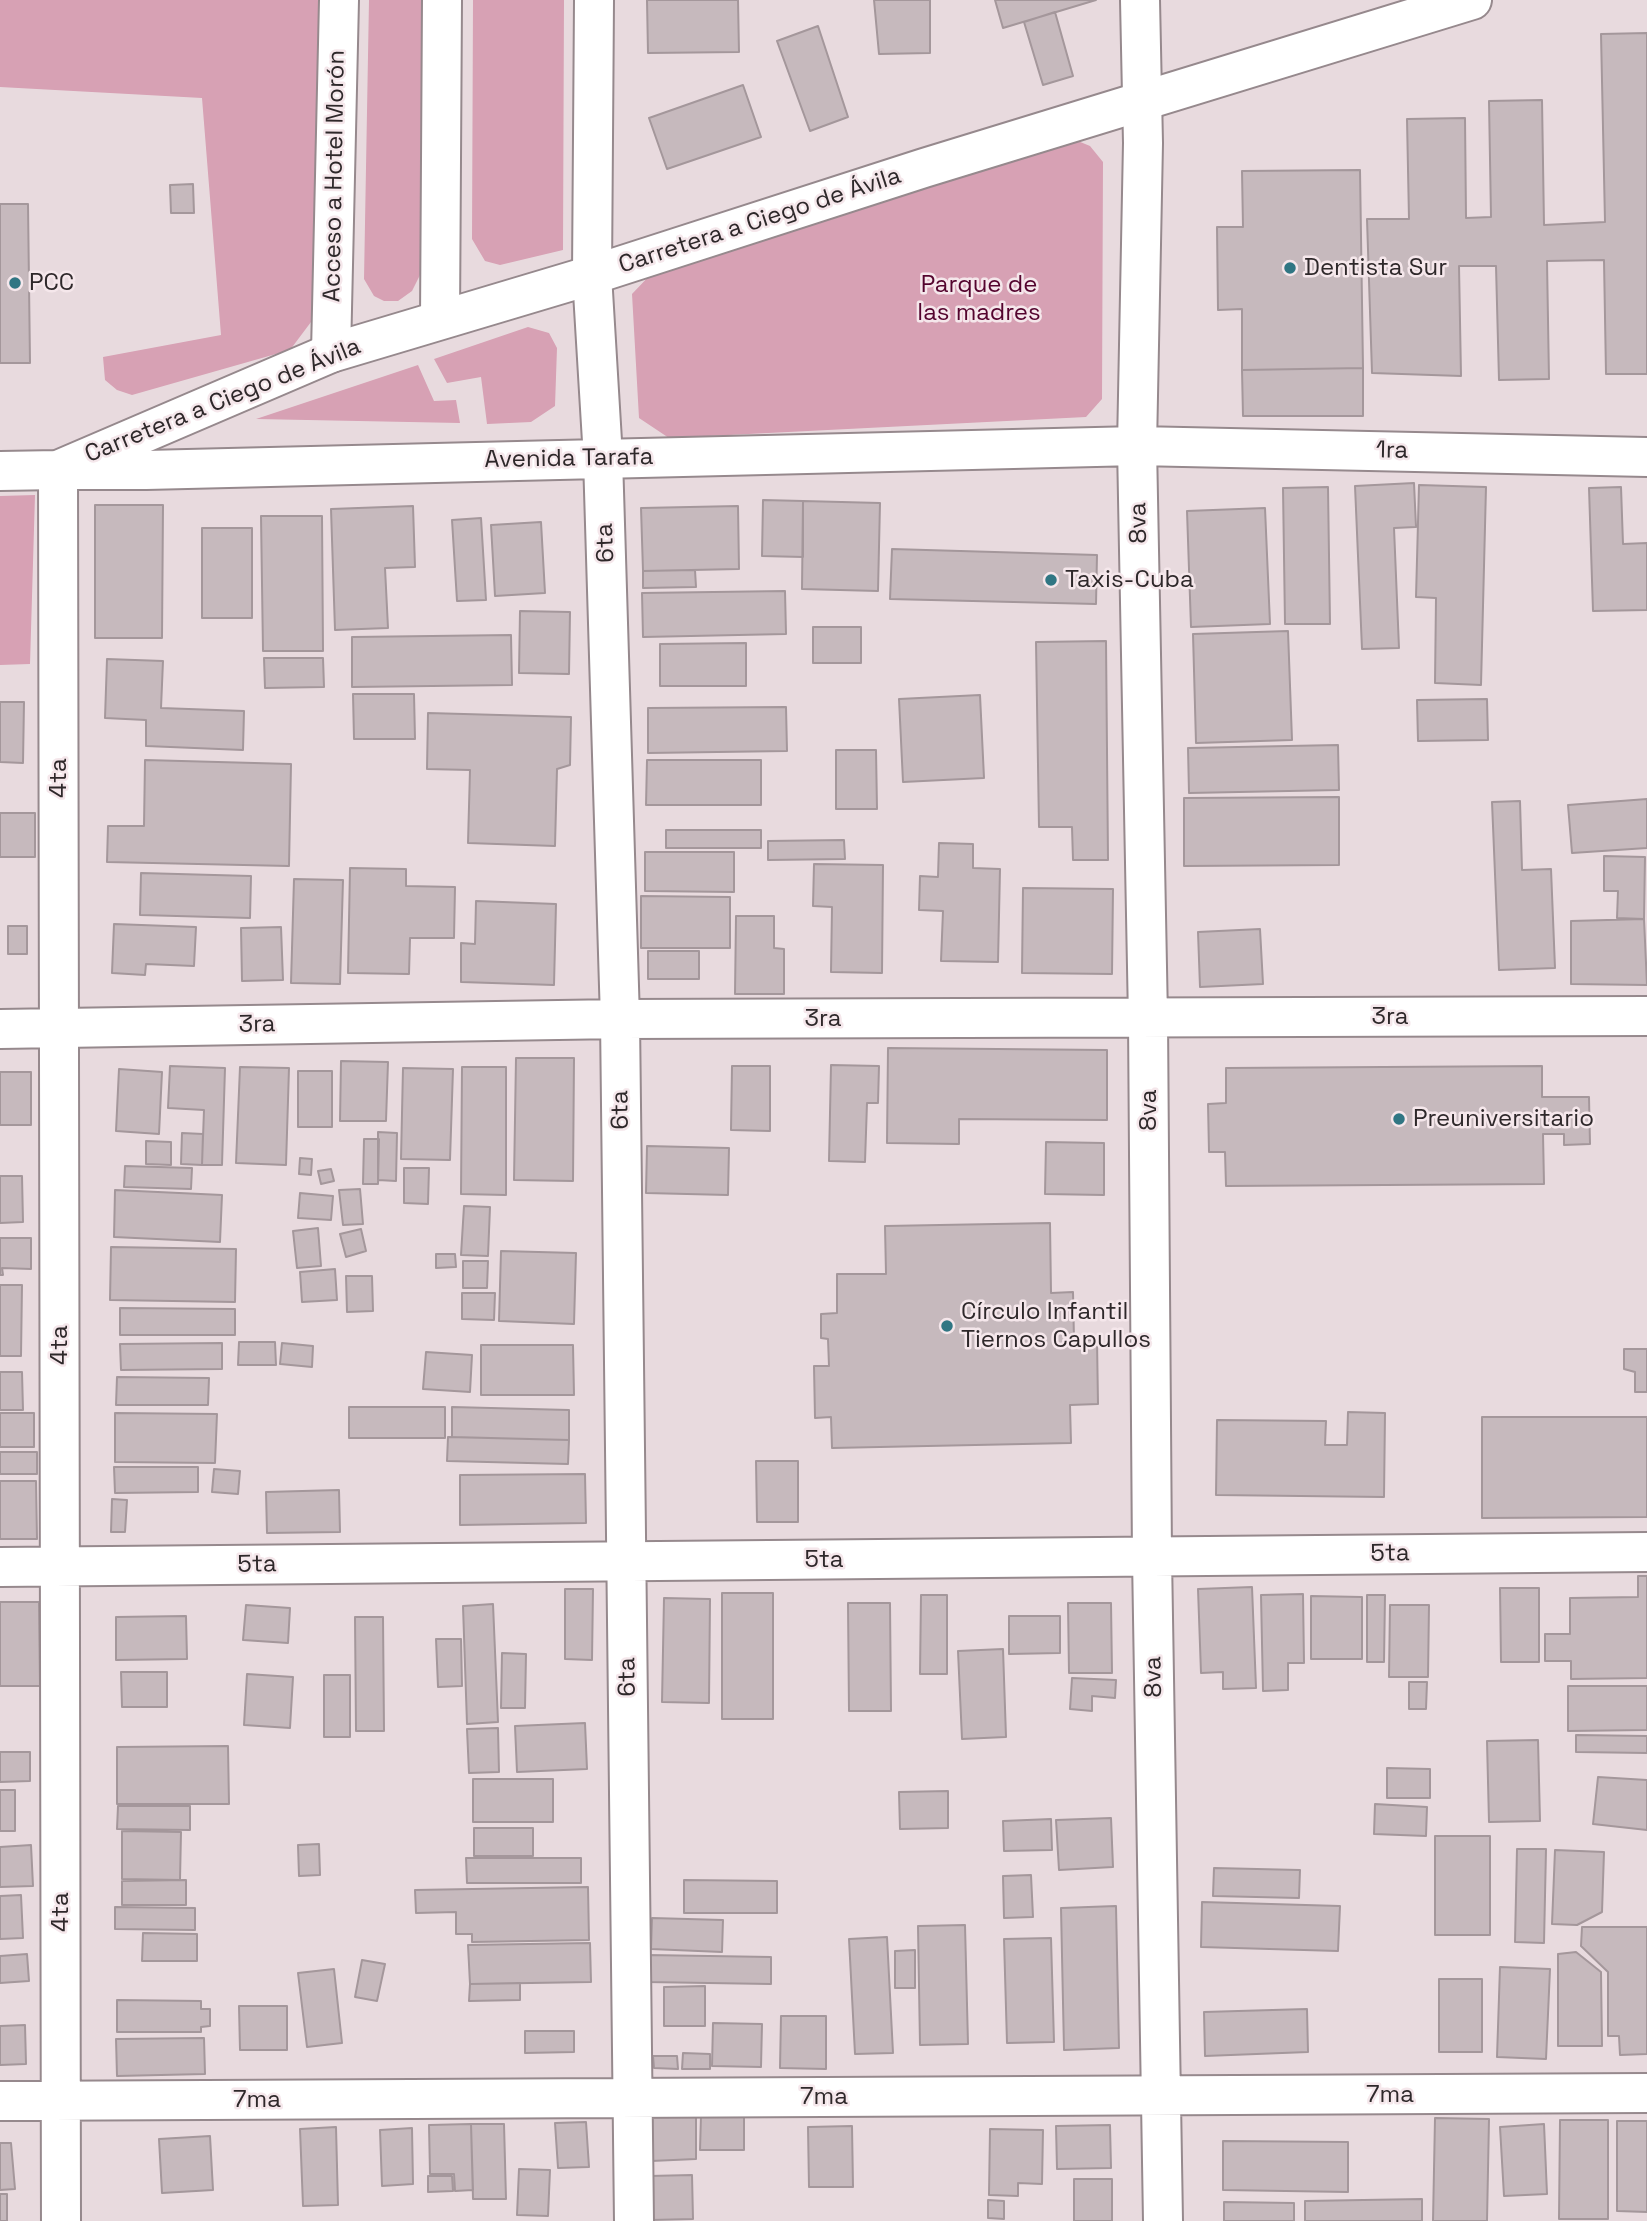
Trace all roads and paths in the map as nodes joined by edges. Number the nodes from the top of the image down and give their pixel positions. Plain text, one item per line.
1 (339, 0) edge
2 (442, 0) edge
3 (594, 0) edge
4 (1140, 0) edge
5 (1472, 0) edge
6 (1142, 100) junction
7 (592, 275) junction
8 (440, 319) junction
9 (331, 353) junction
10 (1137, 446) junction
11 (1647, 457) edge
12 (603, 458) junction
13 (58, 470) junction
14 (0, 471) edge
15 (1647, 1016) edge
16 (620, 1019) junction
17 (1148, 1019) junction
18 (0, 1029) edge
19 (59, 1029) junction
20 (1647, 1552) edge
21 (1152, 1557) junction
22 (626, 1561) junction
23 (0, 1567) edge
24 (60, 1567) junction
25 (1647, 2093) edge
26 (1162, 2096) junction
27 (632, 2098) junction
28 (0, 2101) edge
29 (61, 2101) junction
30 (61, 2221) edge
31 (634, 2221) edge
32 (1163, 2221) edge

1 - 9 street, Acceso a Hotel Morón
2 - 8 street
3 - 7 street, 6ta
4 - 6 street, 8va
5 - 6 street, Carretera a Ciego de Ávila
6 - 7 street, Carretera a Ciego de Ávila
6 - 10 street, 8va
7 - 8 street, Carretera a Ciego de Ávila
7 - 12 street, 6ta
8 - 9 street, Carretera a Ciego de Ávila
9 - 13 street, Carretera a Ciego de Ávila
10 - 11 street, 1ra
10 - 12 street, Avenida Tarafa
10 - 17 street, 8va
12 - 13 street, Avenida Tarafa
12 - 16 street, 6ta
13 - 14 street, Avenida Tarafa
13 - 19 street, 4ta
15 - 17 street, 3ra
16 - 17 street, 3ra
16 - 19 street, 3ra
16 - 22 street, 6ta
17 - 21 street, 8va
18 - 19 street, 3ra
19 - 24 street, 4ta
20 - 21 street, 5ta
21 - 22 street, 5ta
21 - 26 street, 8va
22 - 24 street, 5ta
22 - 27 street, 6ta
23 - 24 street, 5ta
24 - 29 street, 4ta
25 - 26 street, 7ma
26 - 27 street, 7ma
26 - 32 street, 8va
27 - 29 street, 7ma
27 - 31 street, 6ta
28 - 29 street, 7ma
29 - 30 street, 4ta

